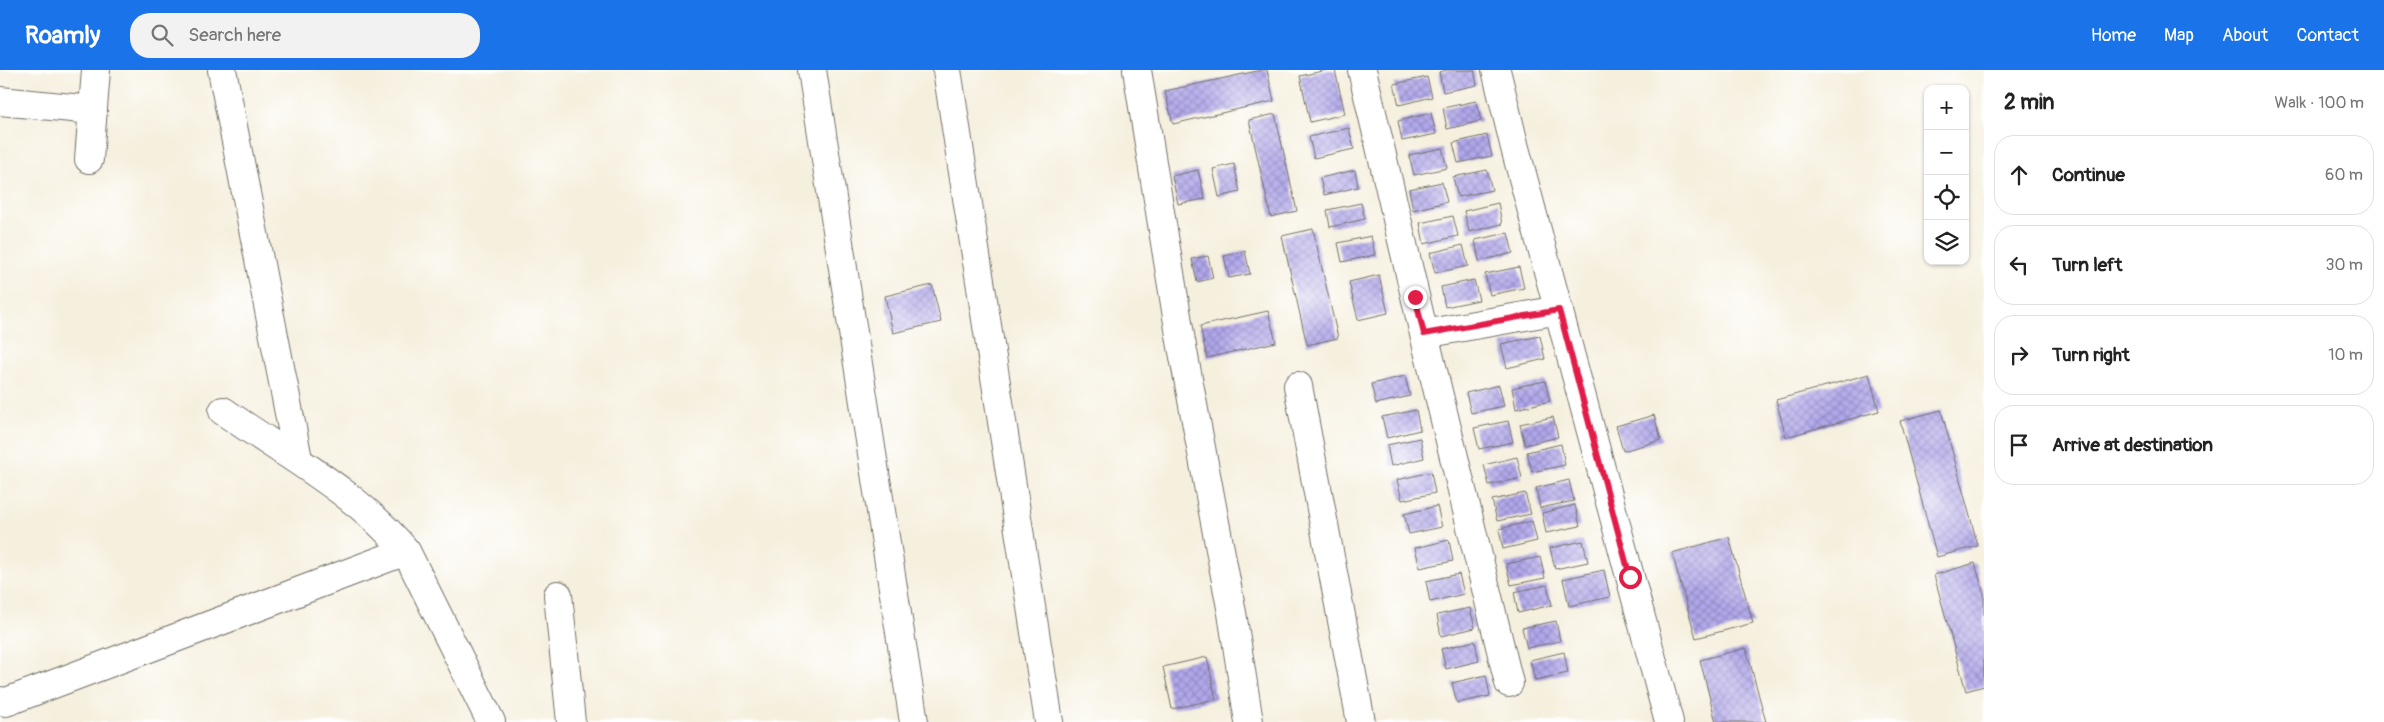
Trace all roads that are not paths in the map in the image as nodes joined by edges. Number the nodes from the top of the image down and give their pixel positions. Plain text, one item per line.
1 (96, 70) edge
2 (222, 70) edge
3 (812, 70) edge
4 (946, 70) edge
5 (1137, 70) edge
6 (1362, 70) edge
7 (1496, 70) edge
8 (0, 101) edge
9 (93, 110) junction
10 (89, 159) dead end
11 (1559, 310) junction
12 (1424, 334) junction
13 (1298, 386) dead end
14 (223, 411) dead end
15 (298, 459) junction
16 (406, 551) junction
17 (558, 595) dead end
18 (1510, 683) dead end
19 (0, 701) edge
20 (491, 722) edge
21 (572, 722) edge
22 (914, 722) edge
23 (1049, 722) edge
24 (1249, 722) edge
25 (1361, 722) edge
26 (1669, 722) edge

1 - 9 street
2 - 15 street
3 - 22 street
4 - 23 street
5 - 24 street
6 - 12 street
7 - 11 street
8 - 9 street
9 - 10 street
11 - 12 street
11 - 26 street
12 - 18 street
13 - 25 street
14 - 15 street
15 - 16 street
16 - 19 street
16 - 20 street
17 - 21 street

